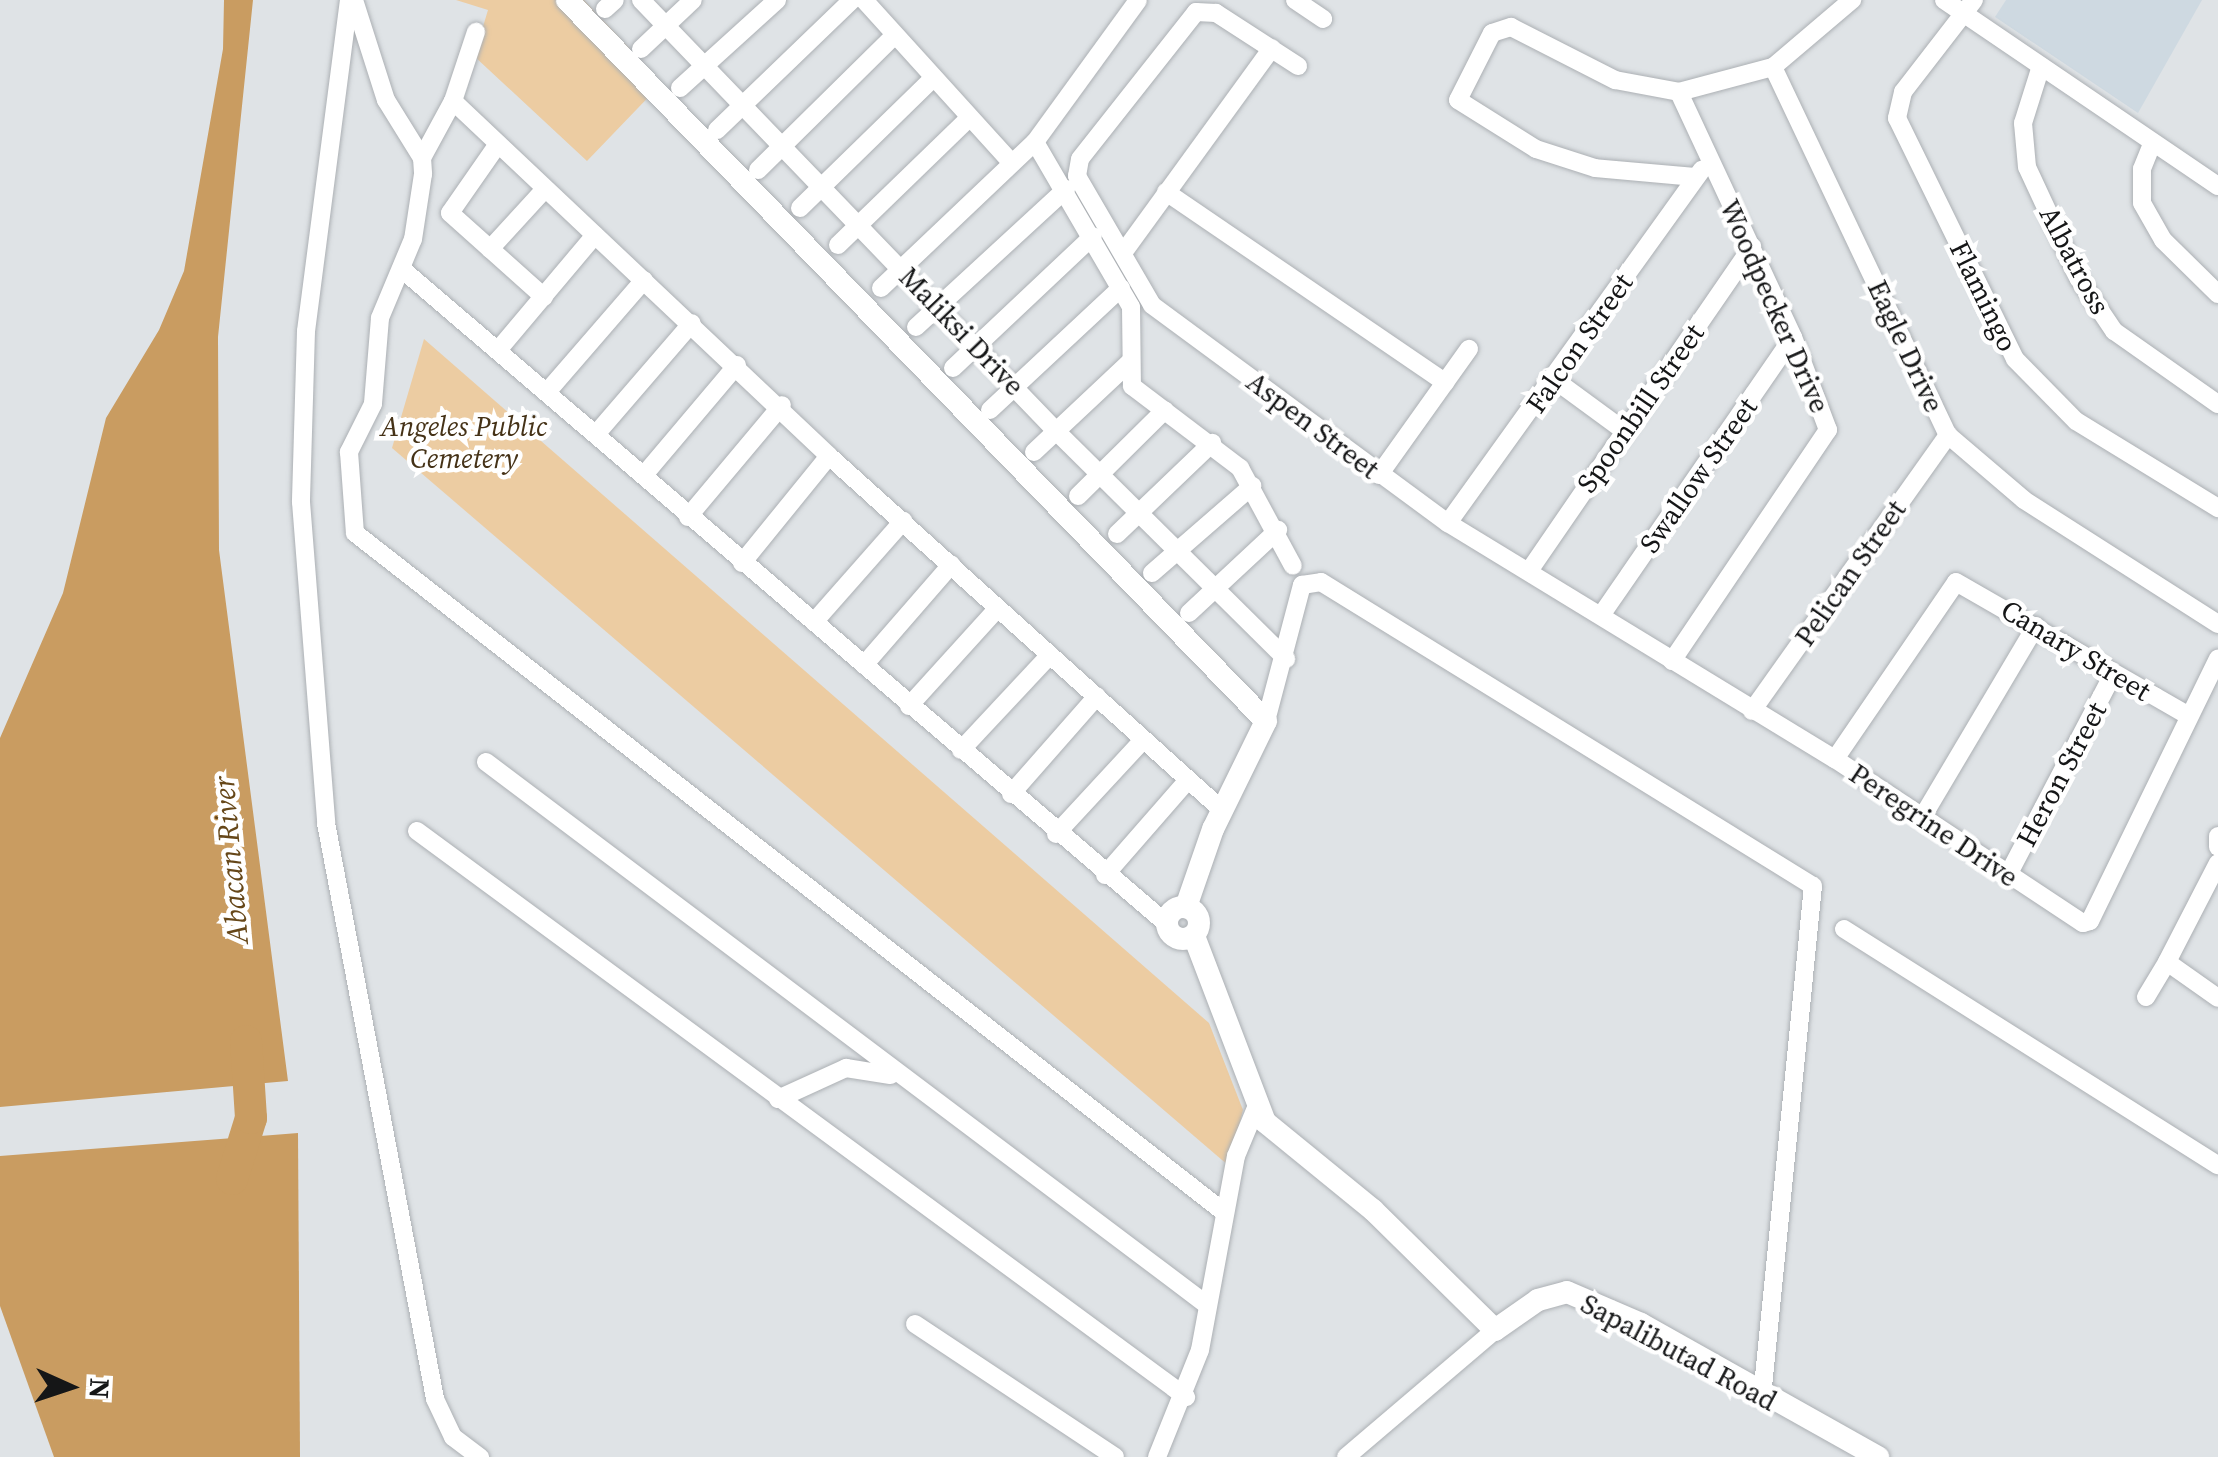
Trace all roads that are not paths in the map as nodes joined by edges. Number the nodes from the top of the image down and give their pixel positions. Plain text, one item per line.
1 (352, 0) edge
2 (567, 0) edge
3 (640, 0) edge
4 (693, 0) edge
5 (777, 0) edge
6 (852, 0) edge
7 (864, 0) edge
8 (1138, 0) edge
9 (1295, 0) edge
10 (1852, 0) edge
11 (1944, 0) edge
12 (1970, 8) edge
13 (1323, 19) dead end
14 (666, 25) junction
15 (476, 32) dead end
16 (895, 35) junction
17 (641, 48) dead end
18 (1272, 48) junction
19 (706, 64) junction
20 (1298, 66) dead end
21 (2041, 66) junction
22 (1774, 68) junction
23 (933, 78) junction
24 (680, 88) dead end
25 (1679, 92) junction
26 (453, 101) junction
27 (745, 103) junction
28 (969, 118) junction
29 (717, 130) dead end
30 (1035, 142) junction
31 (498, 144) junction
32 (784, 144) junction
33 (2152, 144) junction
34 (422, 158) junction
35 (1012, 162) junction
36 (1710, 163) junction
37 (758, 170) dead end
38 (1695, 178) junction
39 (823, 185) junction
40 (2218, 186) edge
41 (544, 189) junction
42 (1066, 189) junction
43 (1166, 192) junction
44 (800, 208) dead end
45 (860, 224) junction
46 (595, 235) junction
47 (1093, 236) junction
48 (838, 245) dead end
49 (1752, 246) junction
50 (490, 249) junction
51 (1123, 253) junction
52 (902, 268) junction
53 (403, 270) junction
54 (644, 280) junction
55 (880, 288) dead end
56 (1121, 288) junction
57 (2218, 294) edge
58 (544, 297) junction
59 (938, 306) junction
60 (692, 323) junction
61 (916, 328) dead end
62 (1793, 337) junction
63 (977, 346) junction
64 (499, 349) junction
65 (1469, 350) dead end
66 (1130, 362) junction
67 (737, 365) junction
68 (954, 368) dead end
69 (1555, 380) junction
70 (1445, 382) junction
71 (1015, 387) junction
72 (547, 392) junction
73 (2218, 404) edge
74 (782, 405) junction
75 (990, 410) dead end
76 (1165, 410) junction
77 (1622, 430) junction
78 (1056, 432) junction
79 (596, 433) junction
80 (1948, 435) junction
81 (1212, 443) junction
82 (1034, 452) dead end
83 (829, 456) junction
84 (1099, 474) junction
85 (644, 475) junction
86 (1380, 475) junction
87 (1252, 486) junction
88 (1078, 496) dead end
89 (2218, 508) edge
90 (1138, 514) junction
91 (688, 516) junction
92 (904, 521) junction
93 (1448, 522) junction
94 (1278, 530) junction
95 (1117, 534) dead end
96 (1176, 552) junction
97 (742, 563) junction
98 (950, 565) junction
99 (1293, 566) dead end
100 (1529, 571) junction
101 (1152, 574) dead end
102 (1212, 591) junction
103 (998, 609) junction
104 (1188, 614) dead end
105 (1602, 614) junction
106 (814, 622) junction
107 (2218, 624) edge
108 (2036, 626) junction
109 (1050, 654) junction
110 (2218, 658) edge
111 (1286, 659) junction
112 (1672, 661) junction
113 (864, 665) junction
114 (2113, 674) junction
115 (1097, 696) junction
116 (909, 706) junction
117 (1752, 711) junction
118 (2189, 716) junction
119 (1266, 720) junction
120 (1143, 740) junction
121 (960, 750) junction
122 (1834, 759) junction
123 (486, 762) dead end
124 (1188, 780) junction
125 (1011, 794) junction
126 (1222, 810) junction
127 (1924, 816) junction
128 (417, 830) dead end
129 (1056, 834) junction
130 (2218, 836) edge
131 (2218, 846) edge
132 (2218, 862) edge
133 (1105, 875) junction
134 (2008, 875) junction
135 (1186, 907) junction
136 (1166, 923) junction
137 (1844, 930) dead end
138 (1194, 936) junction
139 (2168, 962) junction
140 (2146, 997) dead end
141 (2218, 998) edge
142 (902, 1078) junction
143 (778, 1099) junction
144 (1256, 1108) junction
145 (2218, 1165) edge
146 (1225, 1213) junction
147 (1207, 1306) junction
148 (915, 1324) dead end
149 (1495, 1330) junction
150 (1186, 1396) junction
151 (1762, 1397) junction
152 (480, 1457) edge
153 (1115, 1457) edge
154 (1157, 1457) edge
155 (1346, 1457) edge
156 (1878, 1457) edge

1 - 34 street
1 - 152 street
2 - 119 street
3 - 14 street, Maliksi Drive
4 - 14 street
5 - 19 street
6 - 27 street
7 - 16 street
8 - 30 street
9 - 13 street
10 - 22 street
11 - 12 street
12 - 21 street
12 - 89 street, Flamingo
14 - 17 street
14 - 19 street, Maliksi Drive
15 - 26 street
16 - 23 street
16 - 32 street
18 - 20 street
18 - 43 street
18 - 51 street, Aspen Street
19 - 24 street
19 - 27 street, Maliksi Drive
21 - 33 street
21 - 73 street, Albatross
22 - 25 street
22 - 80 street, Eagle Drive
23 - 28 street
23 - 39 street
25 - 36 street, Woodpecker Drive
25 - 38 street
26 - 31 street
26 - 34 street
27 - 29 street
27 - 32 street, Maliksi Drive
28 - 35 street
28 - 45 street
30 - 35 street
30 - 42 street
31 - 41 street
31 - 50 street
32 - 37 street
32 - 39 street, Maliksi Drive
33 - 40 street
33 - 57 street
34 - 53 street
35 - 52 street
36 - 38 street, Falcon Street
36 - 49 street, Woodpecker Drive
38 - 69 street, Falcon Street
39 - 44 street
39 - 45 street, Maliksi Drive
41 - 46 street
41 - 50 street
42 - 47 street
42 - 59 street
43 - 51 street
43 - 70 street
45 - 48 street
45 - 52 street, Maliksi Drive
46 - 54 street
46 - 58 street
47 - 56 street
47 - 63 street
49 - 62 street, Woodpecker Drive
49 - 77 street, Spoonbill Street
50 - 58 street
51 - 86 street, Aspen Street
52 - 55 street
52 - 59 street, Maliksi Drive
53 - 64 street
53 - 146 street
54 - 60 street
54 - 72 street
56 - 66 street
56 - 71 street
58 - 64 street
59 - 61 street
59 - 63 street, Maliksi Drive
60 - 67 street
60 - 79 street
62 - 105 street, Swallow Street
62 - 112 street, Woodpecker Drive
63 - 68 street
63 - 71 street, Maliksi Drive
64 - 72 street
65 - 70 street
66 - 76 street
66 - 78 street
67 - 74 street
67 - 85 street
69 - 77 street
69 - 93 street, Falcon Street
70 - 86 street
71 - 75 street
71 - 78 street, Maliksi Drive
72 - 79 street
74 - 83 street
74 - 91 street
76 - 81 street
76 - 84 street
77 - 100 street, Spoonbill Street
78 - 82 street
78 - 84 street, Maliksi Drive
79 - 85 street
80 - 107 street, Eagle Drive
80 - 117 street, Pelican Street
81 - 87 street
81 - 90 street
83 - 92 street
83 - 97 street
84 - 88 street
84 - 90 street, Maliksi Drive
85 - 91 street
86 - 93 street, Aspen Street
87 - 94 street
87 - 96 street
90 - 95 street
90 - 96 street, Maliksi Drive
91 - 97 street
92 - 98 street
92 - 106 street
93 - 100 street, Aspen Street
94 - 99 street
94 - 102 street
96 - 101 street
96 - 102 street, Maliksi Drive
97 - 106 street
98 - 103 street
98 - 113 street
100 - 105 street, Peregrine Drive
102 - 104 street
102 - 111 street, Maliksi Drive
103 - 109 street
103 - 116 street
105 - 112 street, Peregrine Drive
106 - 113 street
108 - 114 street, Canary Street
108 - 122 street, Canary Street
108 - 127 street
109 - 115 street
109 - 121 street
110 - 118 street, Peregrine Drive
111 - 119 street
111 - 151 street
112 - 117 street, Peregrine Drive
113 - 116 street
114 - 118 street, Canary Street
114 - 134 street, Heron Street
115 - 120 street
115 - 125 street
116 - 121 street
117 - 122 street, Peregrine Drive
118 - 134 street, Peregrine Drive
119 - 126 street
120 - 124 street
120 - 129 street
121 - 125 street
122 - 127 street, Peregrine Drive
123 - 142 street
124 - 126 street
124 - 133 street
125 - 129 street
126 - 135 street
127 - 134 street, Peregrine Drive
128 - 143 street
129 - 133 street
130 - 131 street
132 - 139 street
133 - 136 street
135 - 136 street
135 - 138 street
136 - 138 street
137 - 145 street
138 - 144 street
139 - 140 street
139 - 141 street
142 - 143 street
142 - 147 street
143 - 150 street
144 - 146 street
144 - 149 street
146 - 147 street
147 - 150 street
148 - 153 street
149 - 151 street, Sapalibutad Road
149 - 155 street, Sapalibutad Road
150 - 154 street
151 - 156 street, Sapalibutad Road

